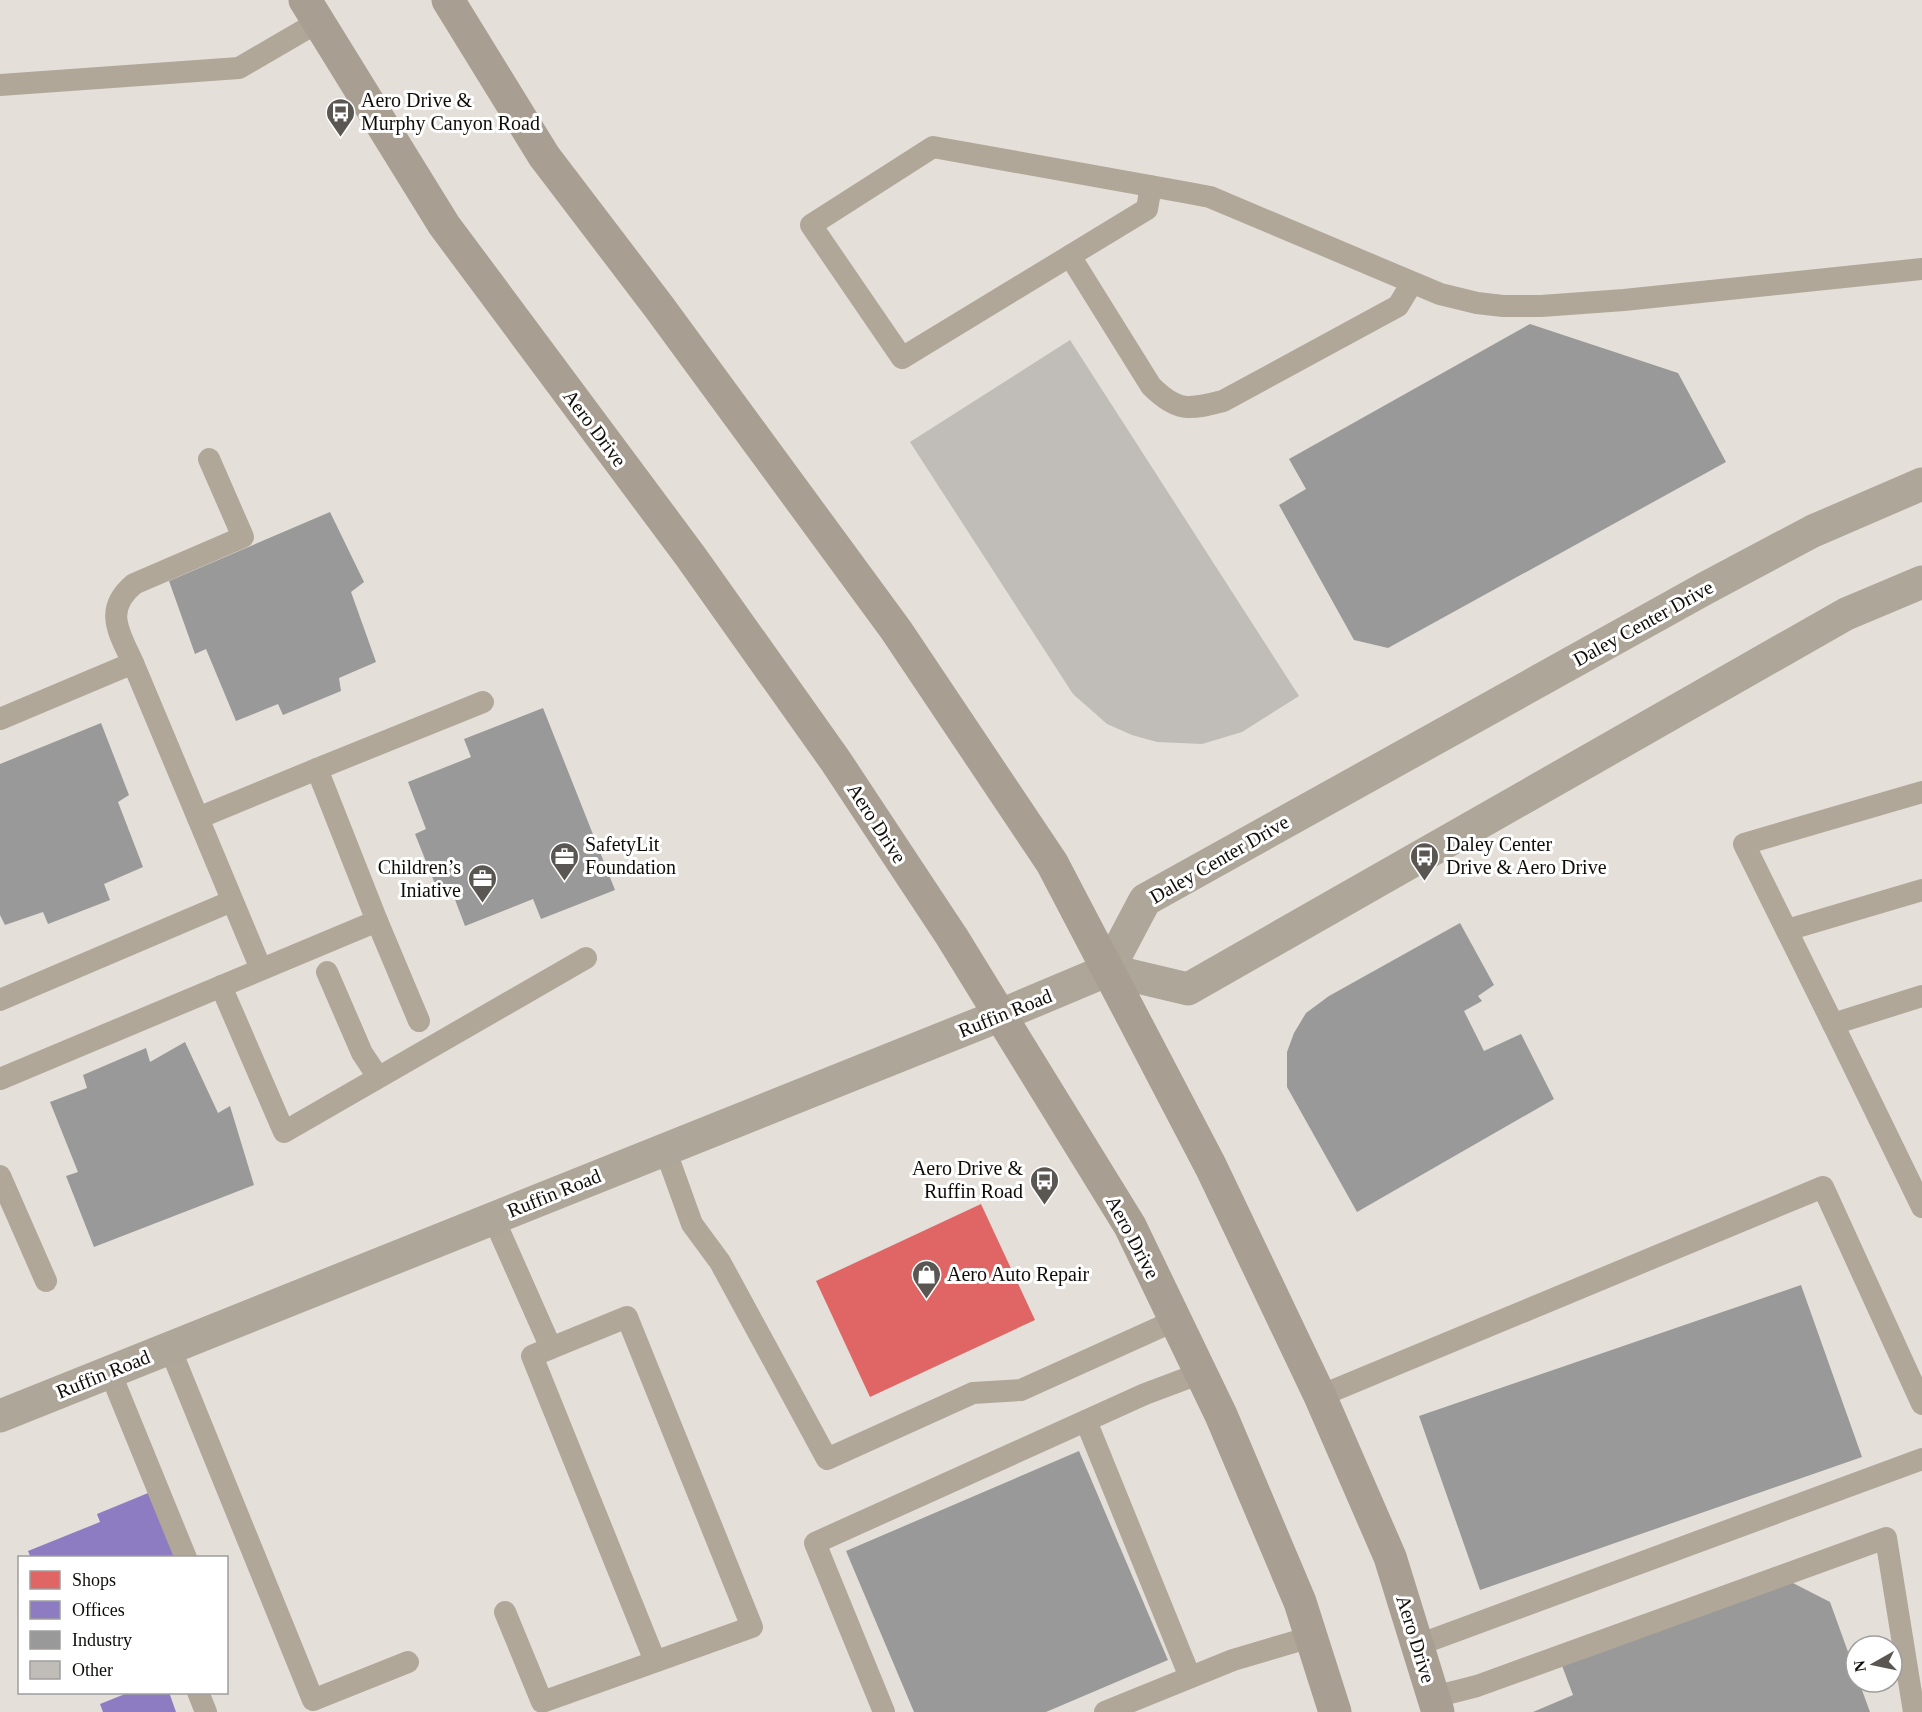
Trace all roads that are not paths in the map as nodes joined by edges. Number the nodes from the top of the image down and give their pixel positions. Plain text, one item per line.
1 (448, 0) edge
2 (311, 11) edge
3 (0, 86) edge
4 (1151, 186) junction
5 (1070, 256) junction
6 (1922, 269) edge
7 (1412, 283) junction
8 (209, 459) dead end
9 (1922, 484) edge
10 (1922, 582) edge
11 (133, 663) junction
12 (483, 702) dead end
13 (0, 719) edge
14 (317, 769) junction
15 (1922, 792) edge
16 (198, 818) junction
17 (1922, 890) edge
18 (232, 901) junction
19 (377, 921) junction
20 (1787, 930) junction
21 (586, 958) dead end
22 (261, 969) junction
23 (1108, 970) junction
24 (327, 972) dead end
25 (221, 986) junction
26 (1922, 996) edge
27 (0, 1000) edge
28 (1001, 1015) junction
29 (419, 1021) dead end
30 (1833, 1024) junction
31 (378, 1077) junction
32 (0, 1079) edge
33 (665, 1149) junction
34 (0, 1176) edge
35 (1922, 1207) edge
36 (493, 1217) junction
37 (46, 1281) dead end
38 (1176, 1320) junction
39 (170, 1348) junction
40 (551, 1348) junction
41 (110, 1372) junction
42 (1201, 1373) junction
43 (1320, 1396) junction
44 (1922, 1404) edge
45 (0, 1416) edge
46 (1086, 1421) junction
47 (1922, 1459) edge
48 (186, 1556) edge
49 (505, 1612) dead end
50 (1311, 1636) junction
51 (1418, 1645) junction
52 (655, 1661) junction
53 (408, 1662) dead end
54 (1190, 1677) junction
55 (199, 1694) edge
56 (1436, 1705) edge
57 (206, 1712) edge
58 (884, 1712) edge
59 (1105, 1712) edge
60 (1335, 1712) edge
61 (1914, 1712) edge

1 - 23 main road, Aero Drive
2 - 3 lane
2 - 28 main road, Aero Drive
4 - 5 lane
4 - 5 lane
4 - 7 lane
5 - 7 lane
6 - 7 lane
8 - 11 lane
9 - 23 main road, Daley Center Drive
10 - 23 main road
11 - 13 lane
11 - 16 lane
12 - 14 lane
14 - 16 lane
14 - 19 lane
15 - 20 lane
16 - 18 lane
17 - 20 lane
18 - 22 lane
18 - 27 lane
19 - 22 lane
19 - 29 lane
20 - 30 lane
21 - 31 lane
22 - 25 lane
23 - 28 main road, Ruffin Road
23 - 43 main road, Aero Drive
24 - 31 lane
25 - 31 lane
25 - 32 lane
26 - 30 lane
28 - 33 main road, Ruffin Road
28 - 38 main road, Aero Drive
30 - 35 lane
33 - 36 main road, Ruffin Road
33 - 38 lane
34 - 37 lane
36 - 39 main road, Ruffin Road
36 - 40 lane
38 - 42 main road, Aero Drive
39 - 41 main road, Ruffin Road
39 - 53 lane
40 - 52 lane
40 - 52 lane
41 - 45 main road, Ruffin Road
41 - 48 lane
42 - 46 lane
42 - 50 main road, Aero Drive
43 - 44 lane
43 - 51 main road, Aero Drive
46 - 54 lane
46 - 58 lane
47 - 51 lane
49 - 52 lane
50 - 54 lane
50 - 60 main road, Aero Drive
51 - 56 main road, Aero Drive
54 - 59 lane
55 - 57 lane
56 - 61 lane

